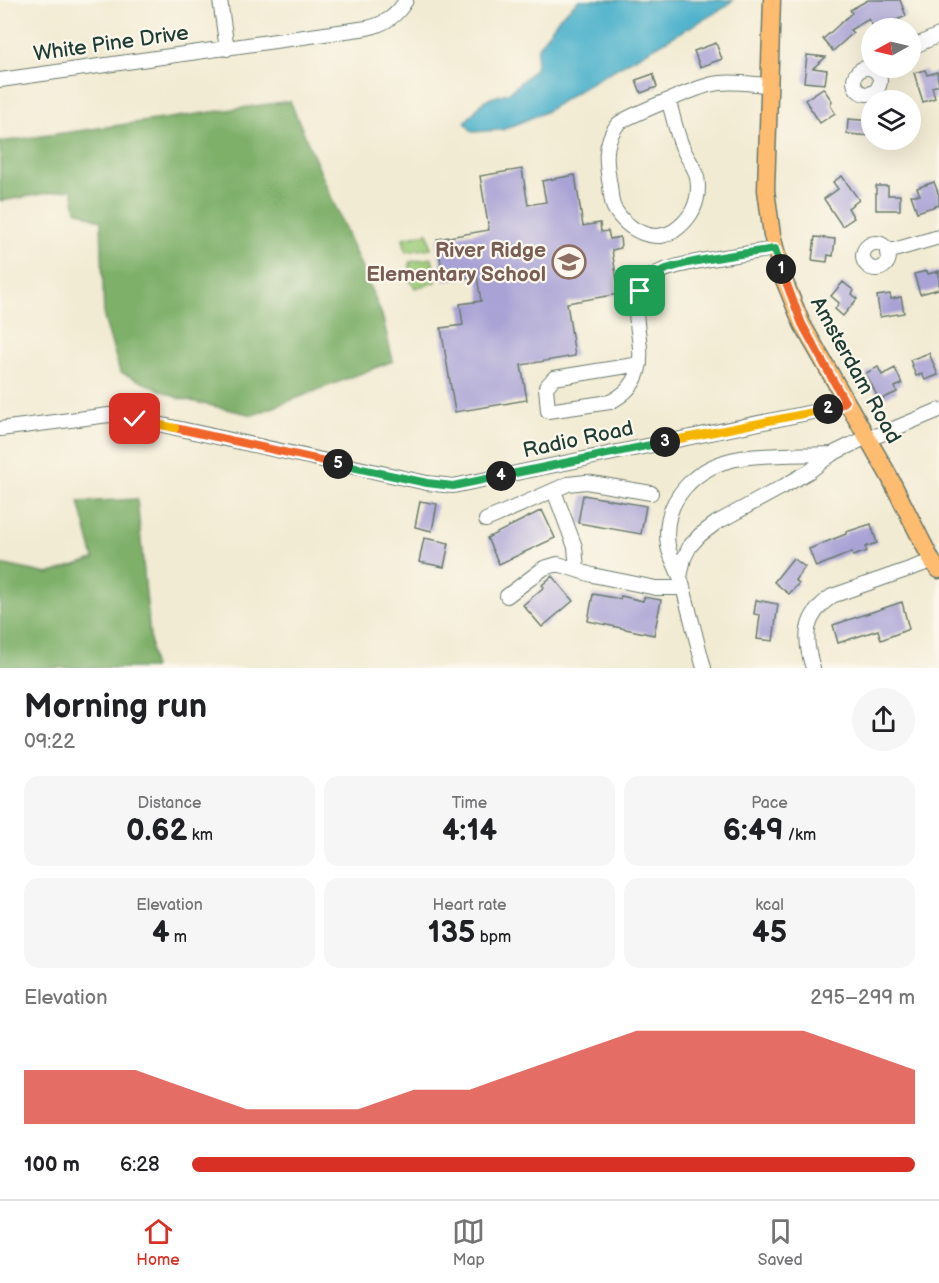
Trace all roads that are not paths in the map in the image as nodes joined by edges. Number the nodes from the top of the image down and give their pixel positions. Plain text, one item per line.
1 (220, 0) edge
2 (406, 0) edge
3 (772, 0) edge
4 (939, 34) edge
5 (921, 43) edge
6 (227, 49) junction
7 (0, 80) edge
8 (768, 85) junction
9 (669, 102) junction
10 (939, 237) edge
11 (775, 249) junction
12 (887, 252) dead end
13 (640, 364) junction
14 (845, 402) junction
15 (939, 410) edge
16 (0, 429) edge
17 (867, 437) junction
18 (832, 454) junction
19 (554, 491) junction
20 (651, 493) dead end
21 (486, 520) dead end
22 (936, 566) edge
23 (577, 569) junction
24 (681, 583) junction
25 (507, 596) dead end
26 (704, 668) edge
27 (813, 668) edge

1 - 6 street
2 - 6 street, White Pine Drive
3 - 8 main road, Amsterdam Road
4 - 5 street
6 - 7 street, White Pine Drive
8 - 9 street
8 - 11 main road, Amsterdam Road
9 - 9 street
10 - 12 street
11 - 13 street
11 - 14 main road, Amsterdam Road
13 - 13 street
14 - 16 street, Radio Road
14 - 17 main road, Amsterdam Road
15 - 17 street
17 - 18 street
17 - 22 main road, Amsterdam Road
18 - 24 street
18 - 24 street
19 - 20 street
19 - 21 street
19 - 23 street
22 - 27 street
23 - 24 street
23 - 25 street
24 - 26 street

